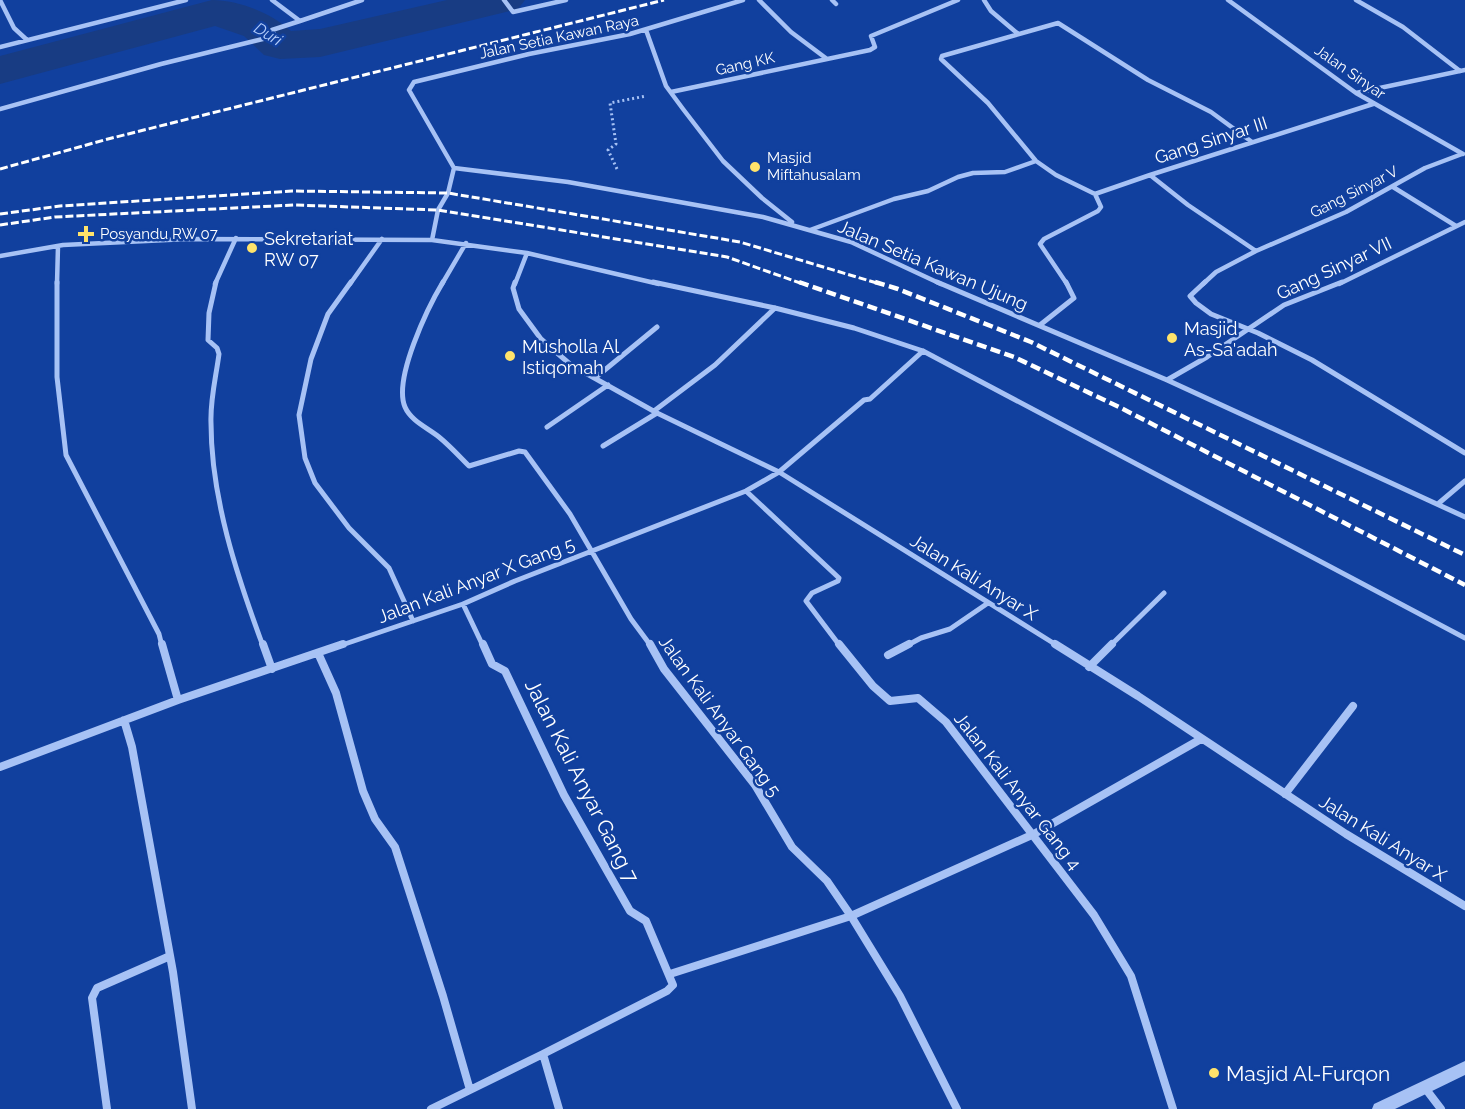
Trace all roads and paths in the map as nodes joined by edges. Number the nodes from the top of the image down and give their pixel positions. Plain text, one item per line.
1 (0, 0) edge
2 (186, 0) edge
3 (272, 0) edge
4 (362, 0) edge
5 (504, 0) edge
6 (566, 0) edge
7 (743, 0) edge
8 (759, 0) edge
9 (832, 0) edge
10 (958, 0) edge
11 (984, 0) edge
12 (1228, 0) edge
13 (1356, 0) edge
14 (837, 4) dead end
15 (300, 21) junction
16 (646, 30) junction
17 (1017, 33) junction
18 (28, 40) junction
19 (0, 47) edge
20 (827, 59) junction
21 (1462, 71) edge
22 (671, 92) junction
23 (1356, 93) junction
24 (1373, 104) junction
25 (0, 109) edge
26 (1252, 142) junction
27 (1464, 154) edge
28 (1036, 161) junction
29 (454, 168) junction
30 (1150, 176) junction
31 (1392, 187) junction
32 (609, 189) junction
33 (1095, 194) junction
34 (1465, 222) edge
35 (794, 224) junction
36 (1456, 226) junction
37 (809, 230) junction
38 (236, 238) junction
39 (382, 239) junction
40 (432, 240) junction
41 (466, 243) junction
42 (58, 246) junction
43 (1256, 251) junction
44 (527, 253) junction
45 (0, 256) edge
46 (775, 308) junction
47 (1040, 325) junction
48 (657, 327) dead end
49 (1249, 328) junction
50 (923, 351) junction
51 (595, 378) junction
52 (1167, 380) junction
53 (608, 385) junction
54 (656, 412) junction
55 (547, 427) dead end
56 (603, 446) dead end
57 (1465, 453) edge
58 (779, 472) junction
59 (1465, 481) edge
60 (746, 491) junction
61 (1439, 503) junction
62 (1465, 517) edge
63 (592, 552) junction
64 (1164, 593) dead end
65 (988, 603) junction
66 (463, 604) junction
67 (413, 621) junction
68 (1465, 638) edge
69 (318, 653) junction
70 (888, 655) dead end
71 (1089, 667) junction
72 (272, 669) junction
73 (178, 700) junction
74 (1353, 706) dead end
75 (124, 720) junction
76 (1202, 739) junction
77 (0, 767) edge
78 (1285, 794) junction
79 (1034, 834) junction
80 (1465, 906) edge
81 (851, 916) junction
82 (170, 956) junction
83 (670, 974) junction
84 (543, 1054) junction
85 (1465, 1068) edge
86 (1425, 1087) junction
87 (470, 1090) junction
88 (107, 1109) edge
89 (192, 1109) edge
90 (431, 1109) edge
91 (559, 1109) edge
92 (957, 1109) edge
93 (1173, 1109) edge
94 (1379, 1109) edge
95 (1441, 1109) edge

1 - 18 street
2 - 18 street
3 - 15 street
4 - 15 street
5 - 6 street
7 - 16 street, Jalan Setia Kawan Raya
8 - 20 street
9 - 14 street
10 - 20 street, Gang KK
11 - 17 street
12 - 23 street, Jalan Sinyar
13 - 21 street
15 - 25 street
16 - 22 street
16 - 29 street, Jalan Setia Kawan Raya
17 - 26 street
17 - 28 street
18 - 19 street
20 - 22 street, Gang KK
21 - 23 street
22 - 32 path
22 - 35 street
23 - 24 street, Jalan Sinyar
24 - 26 street, Gang Sinyar III
24 - 27 street, Jalan Sinyar
26 - 30 street, Gang Sinyar III
27 - 31 street, Gang Sinyar V
28 - 33 street
28 - 37 street
29 - 32 street, Jalan Setia Kawan Ujung
29 - 40 street
30 - 33 street
30 - 43 street, Gang Sinyar III
31 - 36 street
31 - 43 street, Gang Sinyar V
32 - 35 street, Jalan Setia Kawan Ujung
33 - 47 street
34 - 36 street, Gang Sinyar VII
35 - 37 street, Jalan Setia Kawan Ujung
36 - 49 street, Gang Sinyar VII
37 - 47 street, Jalan Setia Kawan Ujung
38 - 39 street
38 - 42 street
38 - 72 street
39 - 40 street
39 - 67 street
40 - 41 street
41 - 44 street
41 - 63 street, Jalan Kali Anyar Gang 5
42 - 45 street
42 - 73 street
43 - 49 street
44 - 46 street
44 - 51 street, Jalan Kali Anyar X
46 - 50 street
46 - 54 street
47 - 52 street, Jalan Setia Kawan Ujung
48 - 51 street
49 - 52 street, Gang Sinyar VII
49 - 57 street
50 - 58 street, Jalan Kali Anyar X Gang 5
50 - 68 street
51 - 53 street, Jalan Kali Anyar X
52 - 61 street, Jalan Setia Kawan Ujung
53 - 54 street, Jalan Kali Anyar X
53 - 55 street
54 - 56 street
54 - 58 street, Jalan Kali Anyar X
58 - 60 street, Jalan Kali Anyar X Gang 5
58 - 65 street, Jalan Kali Anyar X
59 - 61 street
60 - 63 street, Jalan Kali Anyar X Gang 5
60 - 79 street, Jalan Kali Anyar Gang 4
61 - 62 street, Jalan Setia Kawan Ujung
63 - 66 street, Jalan Kali Anyar X Gang 5
63 - 81 street, Jalan Kali Anyar Gang 5
64 - 71 street
65 - 70 street
65 - 71 street, Jalan Kali Anyar X
66 - 67 street, Jalan Kali Anyar X Gang 5
66 - 83 street, Jalan Kali Anyar Gang 7
67 - 69 street, Jalan Kali Anyar X Gang 5
69 - 72 street, Jalan Kali Anyar X Gang 5
69 - 87 street
71 - 76 street, Jalan Kali Anyar X
72 - 73 street, Jalan Kali Anyar X Gang 5
73 - 75 street, Jalan Kali Anyar X Gang 5
74 - 78 street
75 - 77 street, Jalan Kali Anyar X Gang 5
75 - 82 street
76 - 78 street, Jalan Kali Anyar X
76 - 79 street
78 - 80 street, Jalan Kali Anyar X
79 - 81 street
79 - 93 street, Jalan Kali Anyar Gang 4
81 - 83 street
81 - 92 street, Jalan Kali Anyar Gang 5
82 - 88 street
82 - 89 street
83 - 84 street
84 - 87 street
84 - 91 street
85 - 86 street
86 - 94 street
86 - 95 street
87 - 90 street

